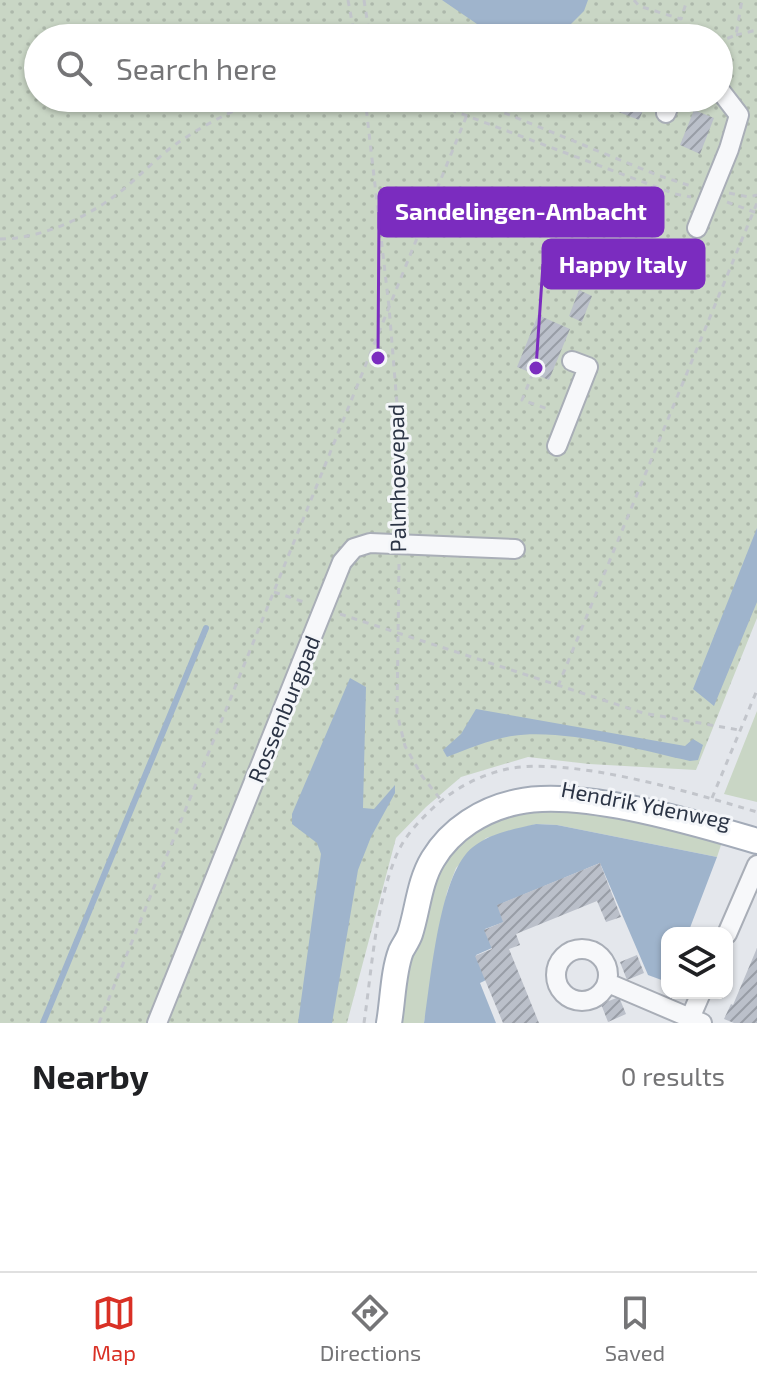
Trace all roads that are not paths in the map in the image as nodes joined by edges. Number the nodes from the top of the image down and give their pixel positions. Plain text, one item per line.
1 (733, 107) edge
2 (697, 228) dead end
3 (572, 361) dead end
4 (557, 446) dead end
5 (515, 549) dead end
6 (757, 828) edge
7 (757, 841) edge
8 (756, 871) edge
9 (730, 927) edge
10 (400, 953) junction
11 (608, 983) dead end
12 (700, 999) edge
13 (694, 1021) edge
14 (157, 1023) edge
15 (389, 1023) edge

1 - 2 street
3 - 4 street
5 - 14 street, Rossenburgpad
6 - 10 main road, Hendrik Ydenweg
7 - 10 main road, Hendrik Ydenweg
8 - 9 street
10 - 15 main road, Hendrik Ydenweg
11 - 13 street
12 - 13 street

